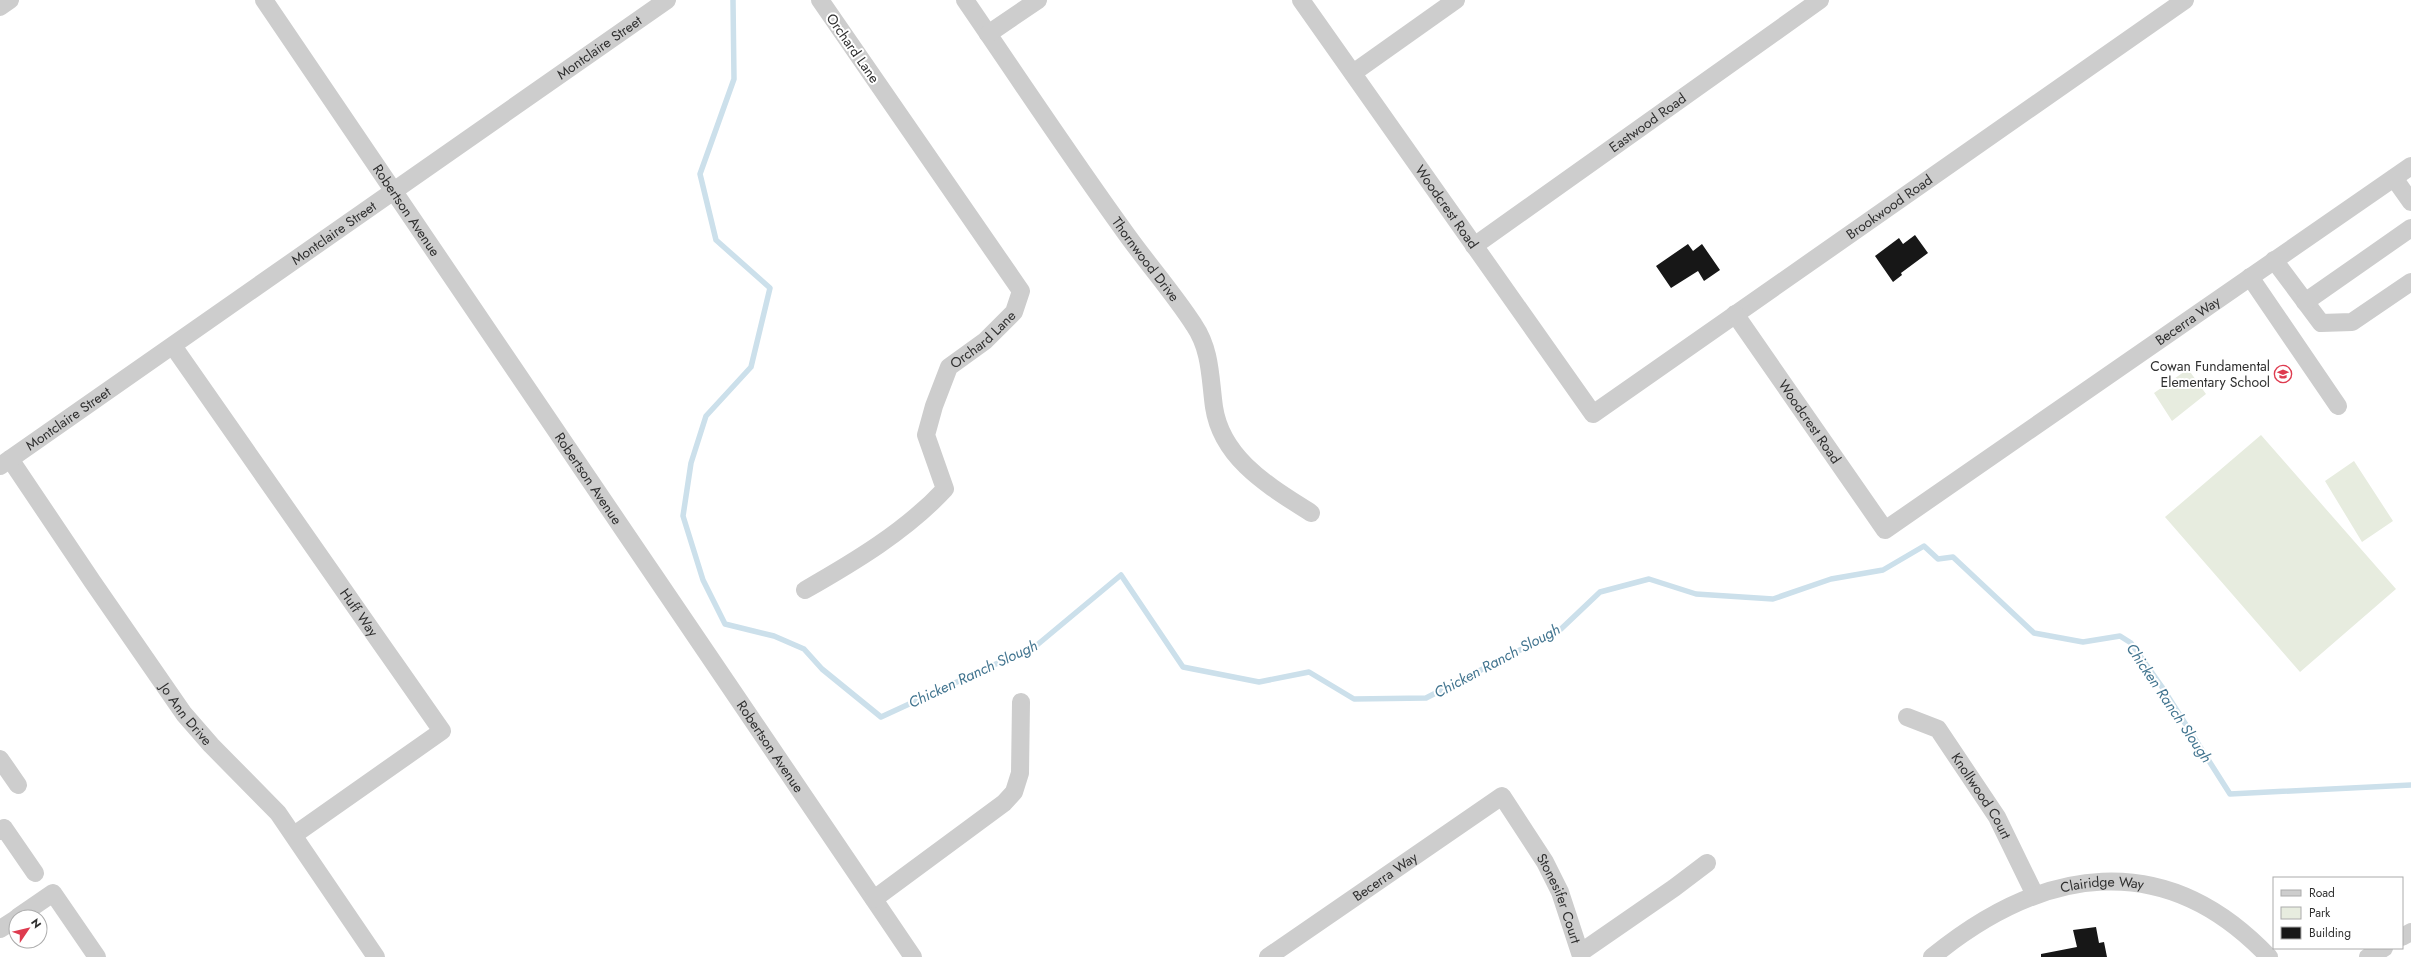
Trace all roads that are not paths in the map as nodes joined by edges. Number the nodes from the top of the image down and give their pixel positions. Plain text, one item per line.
1 (10, 0) edge
2 (264, 0) edge
3 (667, 0) edge
4 (820, 0) edge
5 (965, 0) edge
6 (1038, 0) edge
7 (1301, 0) edge
8 (1456, 0) edge
9 (1820, 0) edge
10 (2184, 0) edge
11 (0, 7) edge
12 (988, 34) junction
13 (1353, 73) junction
14 (2411, 166) edge
15 (2394, 178) junction
16 (394, 192) junction
17 (2411, 202) edge
18 (2411, 228) edge
19 (1474, 246) junction
20 (2274, 260) junction
21 (2250, 277) junction
22 (2411, 282) edge
23 (2305, 302) junction
24 (1736, 314) junction
25 (173, 346) junction
26 (2338, 406) dead end
27 (1593, 414) joint
28 (5, 463) edge
29 (1312, 514) dead end
30 (1884, 530) joint
31 (805, 590) dead end
32 (1021, 702) dead end
33 (1907, 717) dead end
34 (0, 759) edge
35 (18, 785) dead end
36 (1502, 796) joint
37 (0, 831) edge
38 (294, 835) junction
39 (1707, 863) dead end
40 (35, 874) dead end
41 (2035, 895) junction
42 (874, 899) junction
43 (30, 909) edge
44 (2382, 949) edge
45 (98, 957) edge
46 (376, 957) edge
47 (913, 957) edge
48 (1268, 957) edge
49 (1932, 957) edge
50 (2269, 957) edge
51 (2368, 957) edge

1 - 11 street
2 - 16 street, Robertson Avenue
3 - 16 street, Montclaire Street
4 - 31 street, Orchard Lane
5 - 12 street, Thornwood Drive
6 - 12 street
7 - 13 street, Woodcrest Road
8 - 13 street
9 - 19 street, Eastwood Road
10 - 24 street, Brookwood Road
12 - 29 street, Thornwood Drive
13 - 19 street, Woodcrest Road
14 - 15 street, Becerra Way
15 - 17 street
15 - 20 street, Becerra Way
16 - 25 street, Montclaire Street
16 - 42 street, Robertson Avenue
18 - 23 street
19 - 27 street, Woodcrest Road
20 - 21 street, Becerra Way
20 - 23 street
21 - 26 street
21 - 30 street, Becerra Way
22 - 23 street
24 - 27 street, Brookwood Road
24 - 30 street, Woodcrest Road
25 - 28 street, Montclaire Street
25 - 38 street, Huff Way
28 - 38 street, Jo Ann Drive
32 - 42 street
33 - 41 street, Knollwood Court
34 - 35 street
36 - 39 street, Stonesifer Court
36 - 48 street, Becerra Way
37 - 40 street
38 - 46 street, Jo Ann Drive
41 - 49 street, Clairidge Way
41 - 50 street, Clairidge Way
42 - 47 street, Robertson Avenue
43 - 45 street
44 - 51 street

